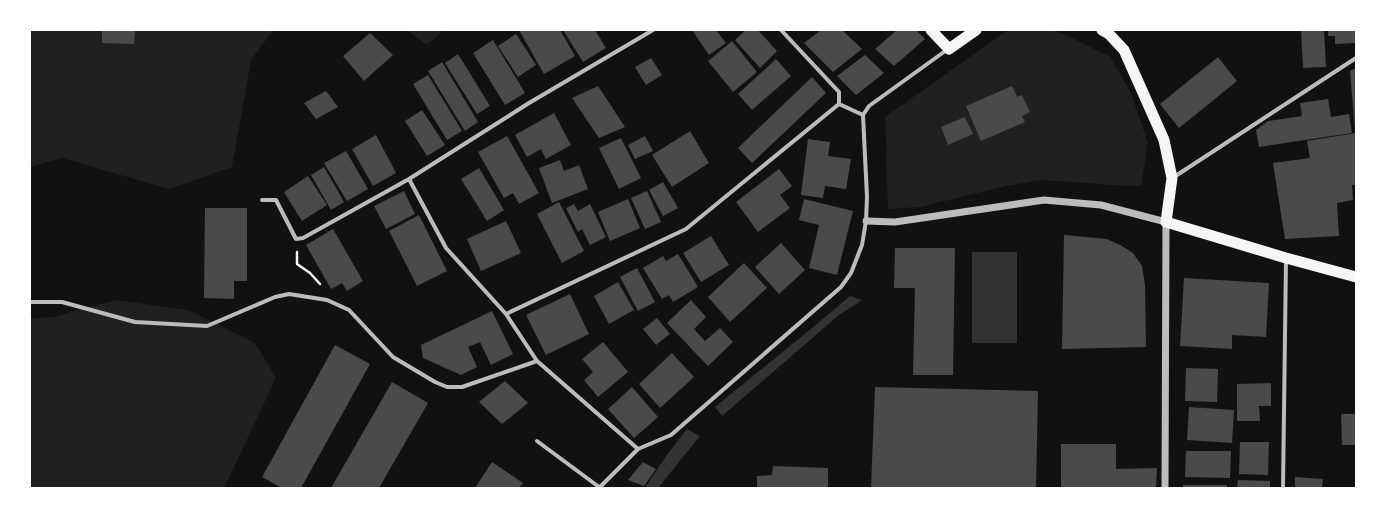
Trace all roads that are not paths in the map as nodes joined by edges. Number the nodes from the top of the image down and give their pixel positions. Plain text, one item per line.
1 (653, 30) edge
2 (781, 30) edge
3 (931, 30) edge
4 (976, 30) edge
5 (1102, 30) edge
6 (949, 49) junction
7 (1356, 58) edge
8 (839, 104) junction
9 (864, 115) junction
10 (1172, 178) junction
11 (409, 179) junction
12 (262, 200) dead end
13 (866, 221) junction
14 (1166, 222) junction
15 (1286, 258) junction
16 (1356, 277) edge
17 (30, 302) edge
18 (506, 314) junction
19 (537, 361) junction
20 (537, 441) dead end
21 (638, 449) junction
22 (599, 488) edge
23 (1165, 488) edge
24 (1283, 488) edge

1 - 11 street
2 - 8 street
3 - 6 highway
4 - 6 highway
5 - 10 highway
6 - 9 street
7 - 10 street
8 - 9 street
8 - 18 street
9 - 13 street
10 - 14 highway
11 - 12 street
11 - 18 street
13 - 14 street
13 - 21 street
14 - 15 highway
14 - 23 street
15 - 16 highway
15 - 24 street
17 - 19 street
18 - 19 street
19 - 21 street
20 - 22 street
21 - 22 street

